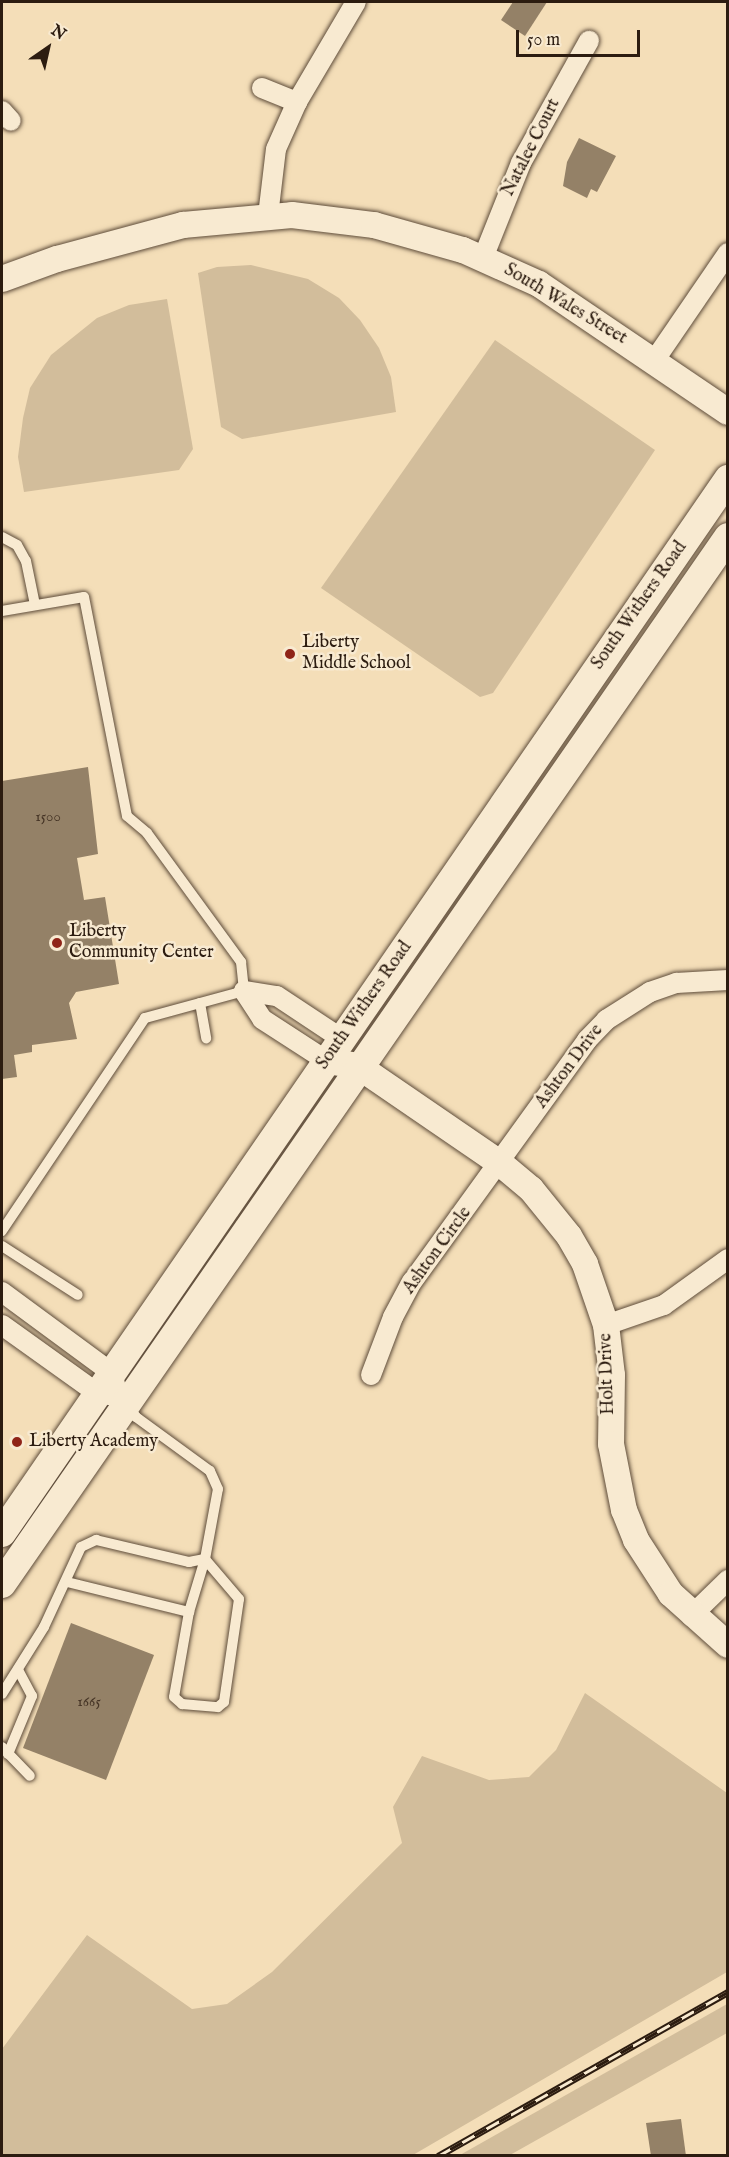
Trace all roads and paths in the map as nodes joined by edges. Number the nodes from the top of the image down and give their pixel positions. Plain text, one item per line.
1 (356, 2) edge
2 (589, 41) dead end
3 (262, 88) dead end
4 (297, 102) junction
5 (268, 216) junction
6 (728, 253) edge
7 (483, 258) junction
8 (2, 279) edge
9 (654, 362) junction
10 (728, 412) edge
11 (728, 479) edge
12 (2, 537) edge
13 (728, 537) edge
14 (35, 605) junction
15 (2, 611) edge
16 (728, 980) edge
17 (244, 991) junction
18 (200, 1003) junction
19 (206, 1038) dead end
20 (335, 1050) junction
21 (358, 1066) junction
22 (501, 1164) junction
23 (2, 1231) edge
24 (2, 1246) edge
25 (728, 1259) edge
26 (2, 1292) edge
27 (78, 1295) dead end
28 (2, 1325) edge
29 (606, 1325) junction
30 (371, 1375) dead end
31 (113, 1392) junction
32 (2, 1533) edge
33 (205, 1559) junction
34 (728, 1580) edge
35 (67, 1582) junction
36 (2, 1584) edge
37 (189, 1612) junction
38 (692, 1617) junction
39 (728, 1646) edge
40 (18, 1670) junction
41 (2, 1694) edge
42 (5, 1751) edge
43 (30, 1776) dead end

1 - 4 street
2 - 7 street, Natalee Court
3 - 4 street
4 - 5 street
5 - 7 street, South Wales Street
5 - 8 street, South Wales Street
6 - 9 street
7 - 9 street, South Wales Street
9 - 10 street, South Wales Street
11 - 20 main road, South Withers Road
12 - 14 lane
13 - 21 main road, South Withers Road
14 - 15 lane
14 - 17 lane
16 - 22 street, Ashton Drive
17 - 18 lane
17 - 20 street, Holt Drive
17 - 20 street, Holt Drive
18 - 19 lane
18 - 23 lane
20 - 21 street, Holt Drive
20 - 31 main road, South Withers Road
21 - 22 street, Holt Drive
21 - 31 main road, South Withers Road
22 - 29 street, Holt Drive
22 - 30 street, Ashton Circle
24 - 27 lane
25 - 29 street
26 - 31 street
28 - 31 street
29 - 38 street, Holt Drive
31 - 32 main road, South Withers Road
31 - 33 lane
31 - 36 main road, South Withers Road
33 - 35 lane
33 - 37 lane
33 - 37 lane
34 - 38 street
35 - 37 lane
35 - 40 lane
38 - 39 street, Holt Drive
40 - 41 lane
40 - 42 lane
42 - 43 lane

